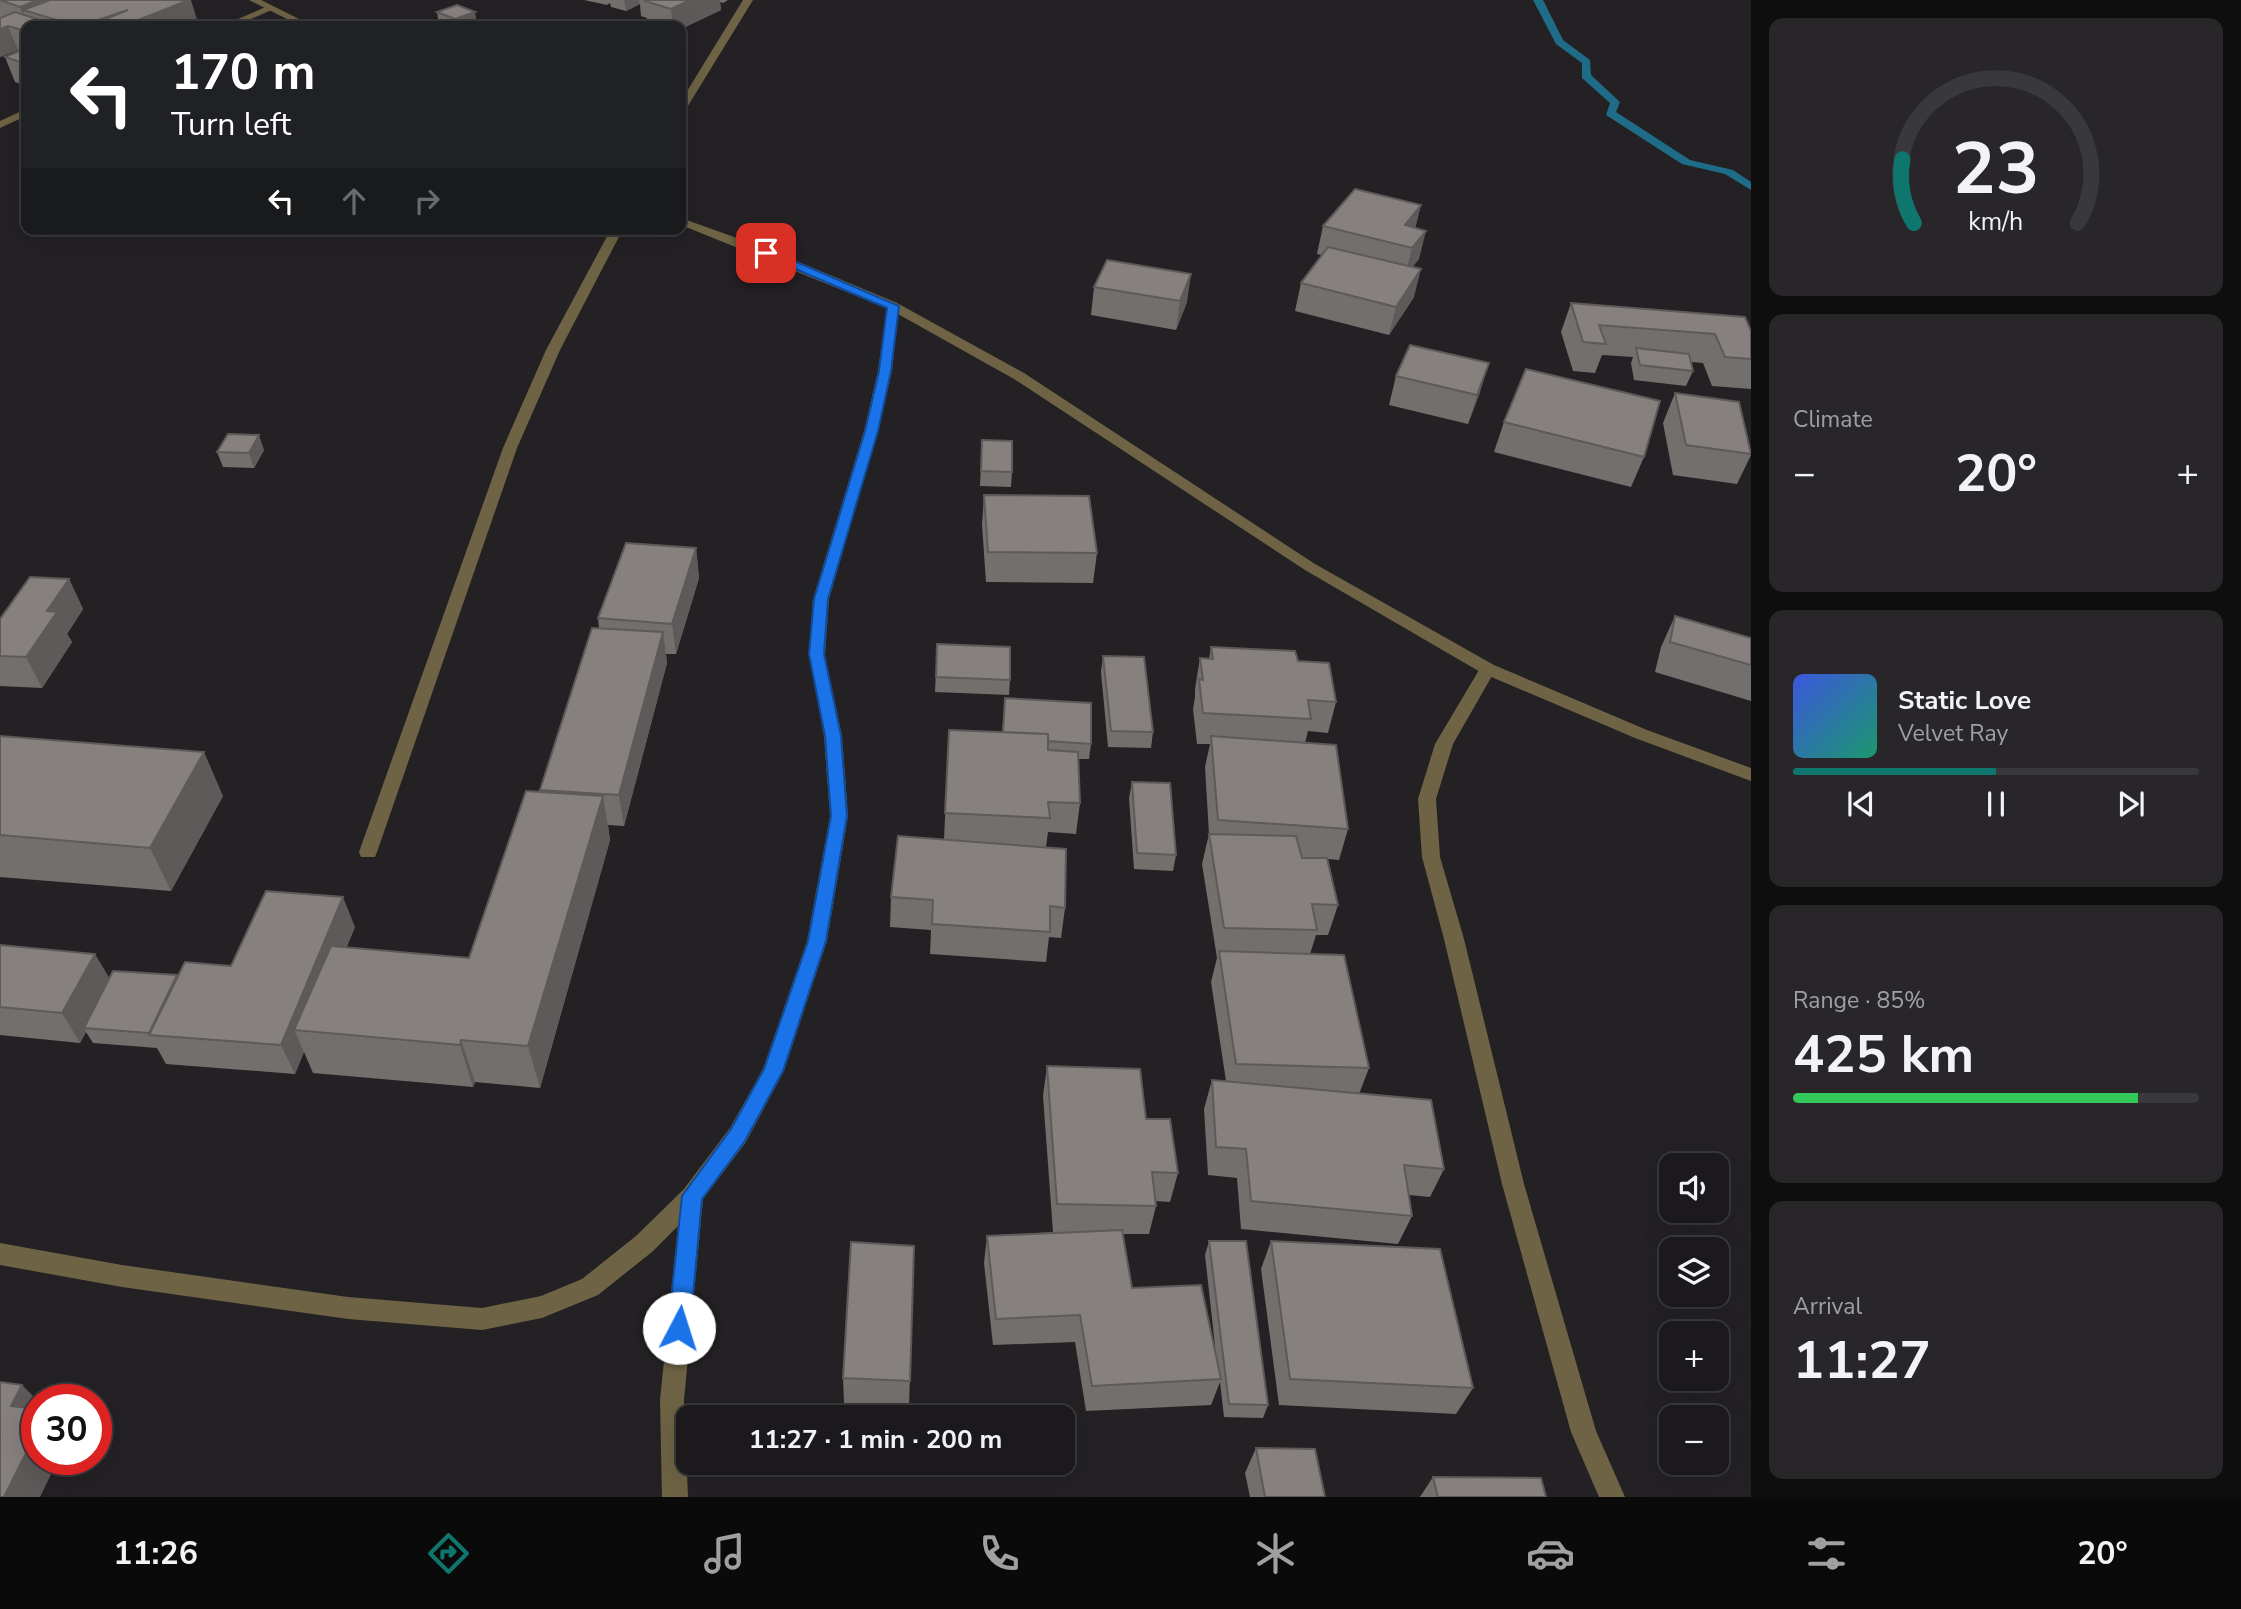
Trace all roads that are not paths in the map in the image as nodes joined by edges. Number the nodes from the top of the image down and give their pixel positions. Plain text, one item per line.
1 (254, 0) edge
2 (748, 0) edge
3 (271, 8) junction
4 (239, 21) edge
5 (298, 21) edge
6 (686, 101) edge
7 (21, 113) edge
8 (0, 114) edge
9 (21, 114) edge
10 (0, 125) edge
11 (686, 223) edge
12 (614, 235) edge
13 (893, 306) junction
14 (1488, 669) junction
15 (1751, 775) edge
16 (368, 852) dead end
17 (692, 1196) junction
18 (0, 1254) edge
19 (675, 1497) edge
20 (1612, 1497) edge

1 - 3 street
2 - 6 street
3 - 4 street
3 - 5 street
7 - 8 street
9 - 10 street
11 - 13 street
12 - 16 street
13 - 14 street
13 - 17 street
14 - 15 street
14 - 20 street
17 - 18 street
17 - 19 street

